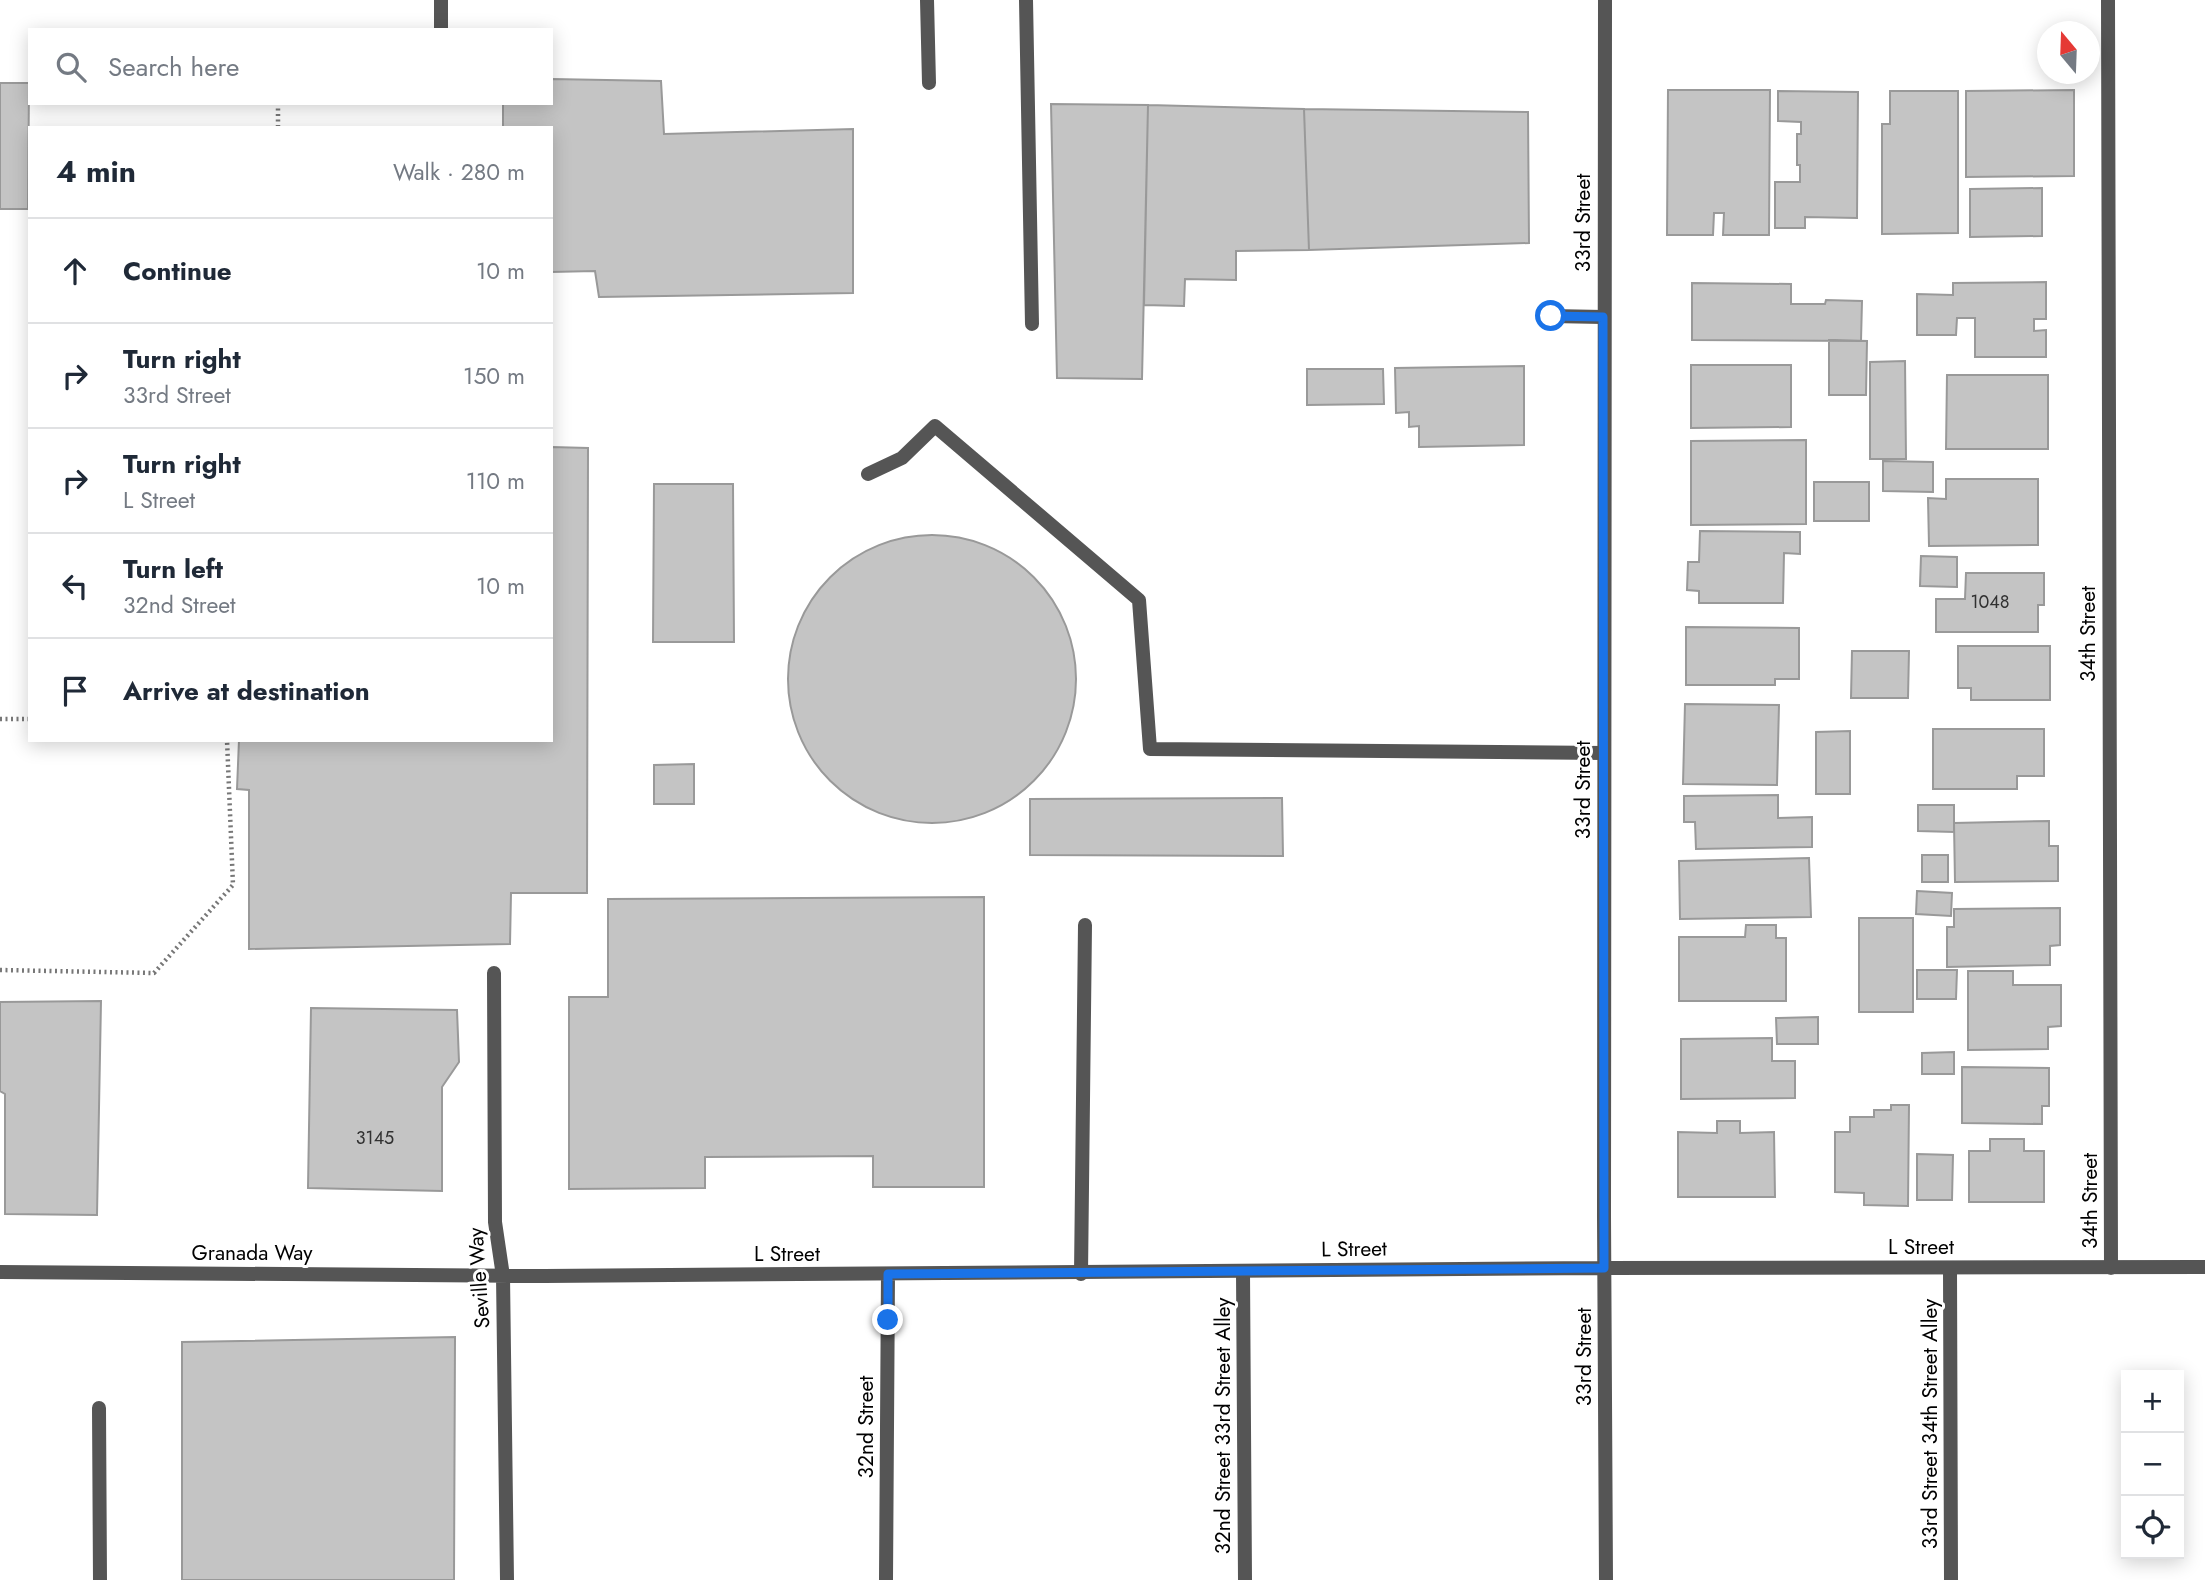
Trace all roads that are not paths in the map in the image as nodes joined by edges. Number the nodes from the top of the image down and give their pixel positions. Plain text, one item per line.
1 (441, 0) edge
2 (927, 0) edge
3 (1026, 0) edge
4 (1605, 0) edge
5 (2108, 0) edge
6 (441, 28) edge
7 (929, 83) dead end
8 (1551, 316) dead end
9 (1603, 317) junction
10 (1032, 324) dead end
11 (868, 474) dead end
12 (1604, 753) junction
13 (1085, 925) dead end
14 (494, 973) dead end
15 (2205, 1267) edge
16 (1604, 1268) junction
17 (1950, 1268) junction
18 (2112, 1268) junction
19 (0, 1272) edge
20 (1243, 1272) junction
21 (1081, 1273) junction
22 (888, 1274) junction
23 (503, 1276) junction
24 (99, 1408) dead end
25 (100, 1580) edge
26 (507, 1580) edge
27 (886, 1580) edge
28 (1245, 1580) edge
29 (1606, 1580) edge
30 (1951, 1580) edge

1 - 6 street
2 - 7 street
3 - 10 street
4 - 9 street, 33rd Street
5 - 18 street, 34th Street
8 - 9 street
9 - 12 street, 33rd Street
11 - 12 street
12 - 16 street, 33rd Street
13 - 21 street
14 - 23 street, Seville Way
15 - 18 street, L Street
16 - 17 street, L Street
16 - 20 street, L Street
16 - 29 street, 33rd Street
17 - 18 street, L Street
17 - 30 street, 33rd Street 34th Street Alley
19 - 23 street, Granada Way
20 - 21 street, L Street
20 - 28 street, 32nd Street 33rd Street Alley
21 - 22 street, L Street
22 - 23 street, L Street
22 - 27 street, 32nd Street
23 - 26 street, Seville Way
24 - 25 street

